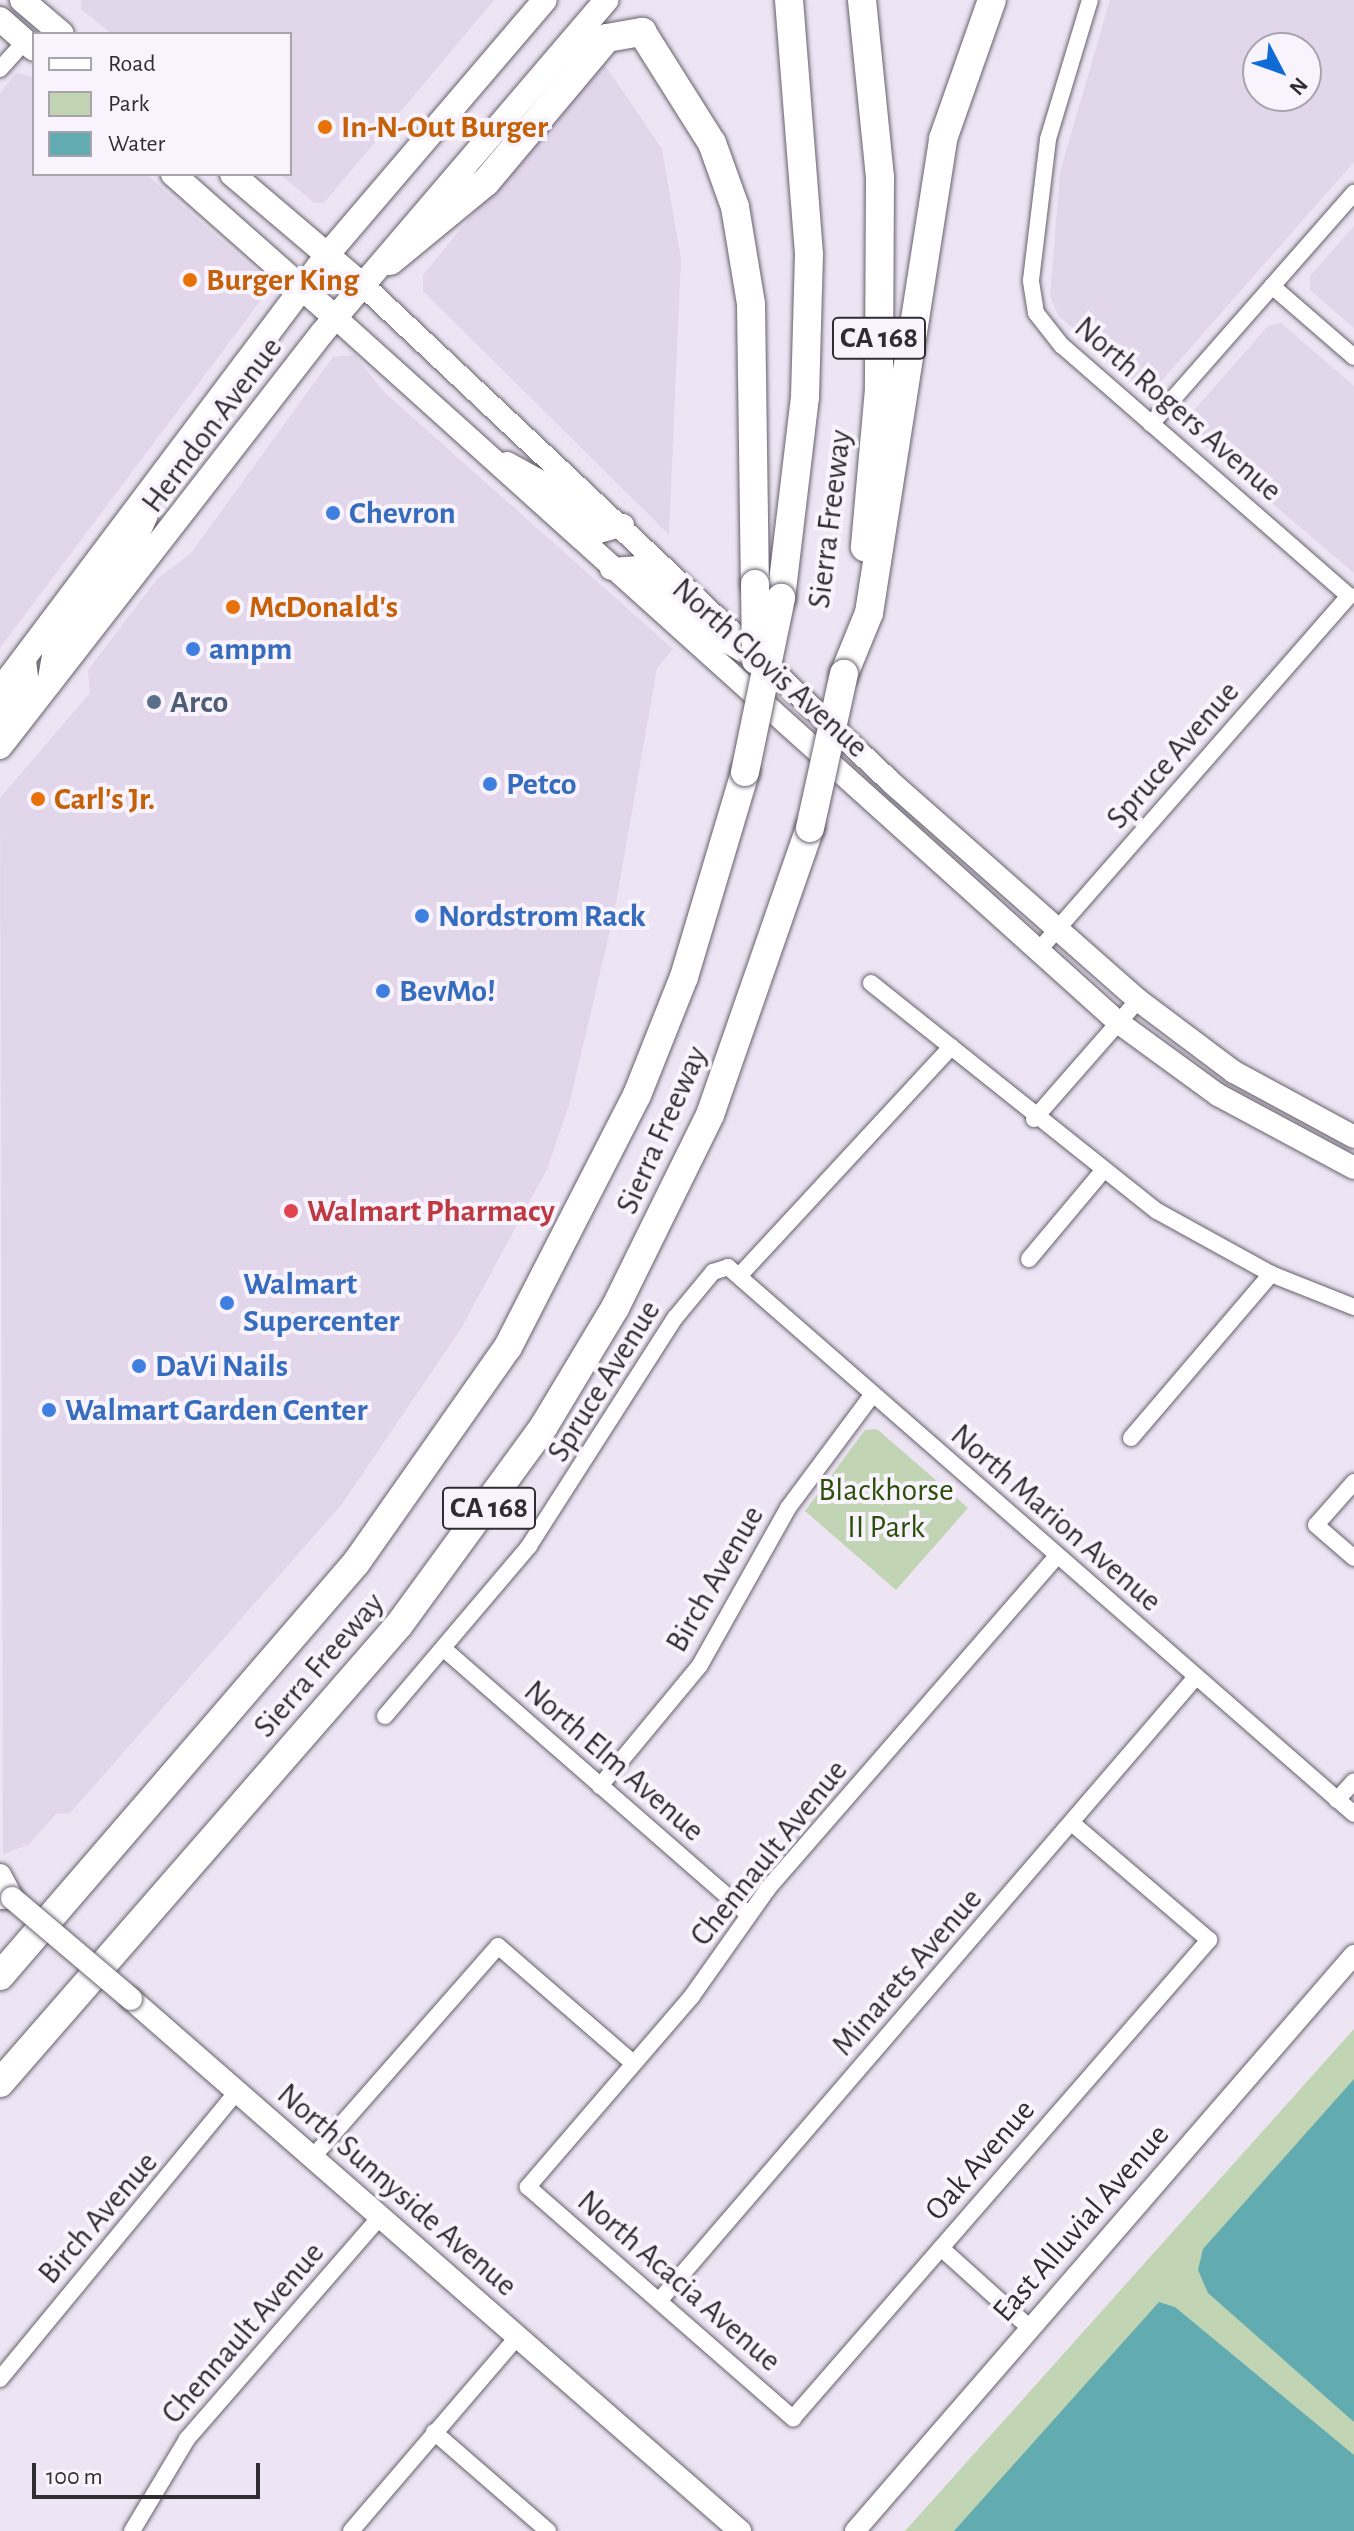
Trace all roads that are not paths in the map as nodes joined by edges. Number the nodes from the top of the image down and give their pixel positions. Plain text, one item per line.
1 (22, 0) edge
2 (545, 0) edge
3 (606, 0) edge
4 (769, 0) edge
5 (789, 0) edge
6 (862, 0) edge
7 (992, 0) edge
8 (1090, 0) edge
9 (0, 19) edge
10 (60, 32) edge
11 (31, 42) edge
12 (0, 69) edge
13 (175, 176) edge
14 (234, 176) edge
15 (805, 185) junction
16 (1354, 193) edge
17 (327, 255) junction
18 (390, 261) junction
19 (1272, 286) junction
20 (303, 287) junction
21 (365, 287) junction
22 (336, 318) junction
23 (1354, 357) edge
24 (1151, 424) junction
25 (478, 448) junction
26 (167, 469) junction
27 (623, 525) junction
28 (611, 569) junction
29 (1349, 596) joint
30 (24, 661) junction
31 (775, 669) junction
32 (844, 674) junction
33 (49, 687) junction
34 (0, 690) edge
35 (757, 714) junction
36 (0, 721) edge
37 (0, 747) edge
38 (1057, 929) junction
39 (1039, 950) junction
40 (871, 983) dead end
41 (1138, 1000) junction
42 (1118, 1022) junction
43 (951, 1047) junction
44 (1034, 1119) junction
45 (1354, 1137) edge
46 (1354, 1168) edge
47 (1102, 1172) junction
48 (1029, 1259) dead end
49 (722, 1266) joint
50 (1271, 1274) junction
51 (740, 1275) junction
52 (1354, 1306) edge
53 (873, 1394) junction
54 (1131, 1438) dead end
55 (1354, 1482) edge
56 (1057, 1556) junction
57 (1354, 1558) edge
58 (444, 1649) junction
59 (1196, 1677) junction
60 (385, 1716) dead end
61 (1354, 1781) edge
62 (600, 1786) junction
63 (1337, 1800) junction
64 (1354, 1814) edge
65 (1073, 1824) junction
66 (0, 1875) edge
67 (6, 1898) edge
68 (748, 1914) junction
69 (1354, 1955) edge
70 (0, 1976) edge
71 (632, 2062) junction
72 (0, 2083) edge
73 (237, 2092) junction
74 (312, 2158) junction
75 (528, 2187) joint
76 (380, 2217) junction
77 (941, 2248) junction
78 (659, 2301) junction
79 (1030, 2328) junction
80 (517, 2337) junction
81 (0, 2379) edge
82 (793, 2418) joint
83 (434, 2432) junction
84 (132, 2531) edge
85 (351, 2531) edge
86 (548, 2531) edge
87 (740, 2531) edge
88 (855, 2531) edge

1 - 10 main road
2 - 17 main road, Herndon Avenue
3 - 18 main road, Herndon Avenue
4 - 15 highway
5 - 15 highway, Sierra Freeway / CA 168
6 - 32 highway, Sierra Freeway / CA 168
7 - 32 highway
8 - 24 street, North Rogers Avenue
9 - 11 main road
11 - 12 street
13 - 20 main road, North Clovis Avenue
14 - 17 main road, North Clovis Avenue
15 - 35 highway, Sierra Freeway / CA 168, bridge
16 - 19 street
17 - 20 main road, Herndon Avenue
17 - 21 main road, North Clovis Avenue
18 - 21 main road, Herndon Avenue
18 - 35 highway, bridge
19 - 23 street
19 - 24 street
20 - 22 main road, North Clovis Avenue
20 - 26 main road, Herndon Avenue
21 - 22 main road, Herndon Avenue
21 - 27 main road, North Clovis Avenue
22 - 25 main road, North Clovis Avenue
22 - 33 main road, Herndon Avenue
24 - 29 street, North Rogers Avenue
25 - 27 main road
25 - 28 main road, North Clovis Avenue
26 - 30 main road, Herndon Avenue
26 - 33 main road
27 - 31 main road, North Clovis Avenue
28 - 31 main road
28 - 39 main road, North Clovis Avenue
29 - 38 street, Spruce Avenue
30 - 34 main road, Herndon Avenue
30 - 36 main road
31 - 38 main road, North Clovis Avenue
32 - 72 highway, Sierra Freeway / CA 168, bridge
33 - 37 main road, Herndon Avenue
35 - 70 highway, Sierra Freeway / CA 168, bridge
38 - 39 street, Spruce Avenue
38 - 41 main road, North Clovis Avenue
39 - 42 main road, North Clovis Avenue
40 - 43 street
41 - 42 street
41 - 45 main road, North Clovis Avenue
42 - 44 street
42 - 46 main road, North Clovis Avenue
43 - 44 street
43 - 51 street
44 - 47 street
47 - 48 street
47 - 50 street
49 - 51 street, North Marion Avenue
49 - 58 street, Spruce Avenue
50 - 52 street
50 - 54 street
51 - 53 street, North Marion Avenue
53 - 56 street, North Marion Avenue
53 - 62 street, Birch Avenue
55 - 57 street
56 - 59 street, North Marion Avenue
56 - 68 street, Chennault Avenue
58 - 60 street, Spruce Avenue
58 - 62 street, North Elm Avenue
59 - 63 street, North Marion Avenue
59 - 65 street, Minarets Avenue
61 - 63 street
62 - 68 street, North Elm Avenue
63 - 64 street, North Marion Avenue
65 - 77 street, Oak Avenue
65 - 78 street, Minarets Avenue
66 - 67 main road, North Sunnyside Avenue
67 - 73 main road, North Sunnyside Avenue, bridge
68 - 71 street, Chennault Avenue
69 - 79 street, East Alluvial Avenue
71 - 74 street
71 - 75 street, Chennault Avenue
73 - 74 main road, North Sunnyside Avenue
73 - 81 street, Birch Avenue
74 - 76 main road, North Sunnyside Avenue
75 - 78 street, North Acacia Avenue
76 - 80 main road, North Sunnyside Avenue
76 - 84 street, Chennault Avenue
77 - 79 street
77 - 82 street, Oak Avenue
78 - 82 street, North Acacia Avenue
79 - 88 street, East Alluvial Avenue
80 - 83 street
80 - 87 main road, North Sunnyside Avenue
83 - 85 street
83 - 86 street

